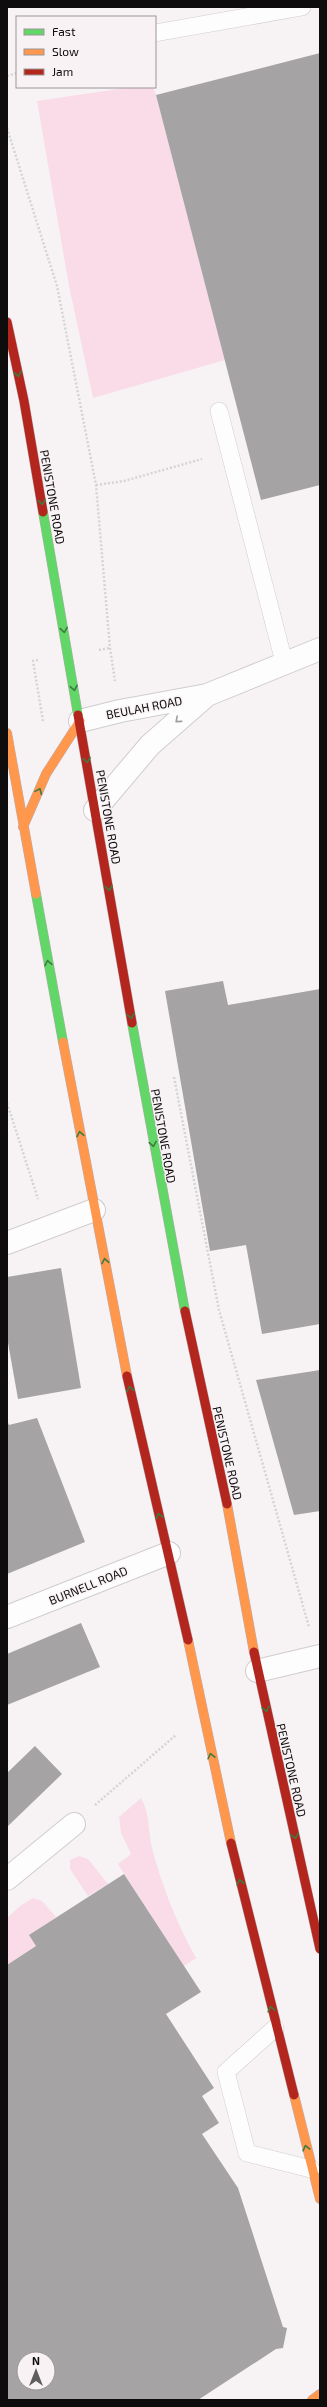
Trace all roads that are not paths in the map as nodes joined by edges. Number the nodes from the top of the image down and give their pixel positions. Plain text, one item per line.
1 (302, 7) edge
2 (156, 33) edge
3 (7, 322) edge
4 (219, 411) dead end
5 (320, 649) edge
6 (284, 662) junction
7 (207, 695) junction
8 (80, 721) junction
9 (7, 733) edge
10 (95, 810) junction
11 (23, 827) junction
12 (94, 1210) junction
13 (7, 1243) edge
14 (169, 1554) junction
15 (7, 1617) edge
16 (320, 1656) edge
17 (257, 1671) junction
18 (74, 1824) road end
19 (7, 1879) edge
20 (319, 1939) edge
21 (275, 2028) junction
22 (311, 2169) junction
23 (320, 2199) edge
24 (320, 2394) edge
25 (312, 2400) edge

1 - 2 lane
3 -> 8 main road, PENISTONE ROAD
4 - 6 lane
5 - 6 street, BEULAH ROAD
6 - 7 street, BEULAH ROAD
7 - 8 street, BEULAH ROAD
7 -> 10 street, BEULAH ROAD
8 -> 10 main road, PENISTONE ROAD
11 -> 8 main road
9 - 11 main road
10 -> 17 main road, PENISTONE ROAD
12 -> 11 main road
12 - 13 street
14 -> 12 main road
14 - 15 street, BURNELL ROAD
21 -> 14 main road
16 - 17 street
17 -> 20 main road, PENISTONE ROAD
18 - 19 street
22 -> 21 main road
21 - 22 lane
22 - 23 main road
24 - 25 main road

